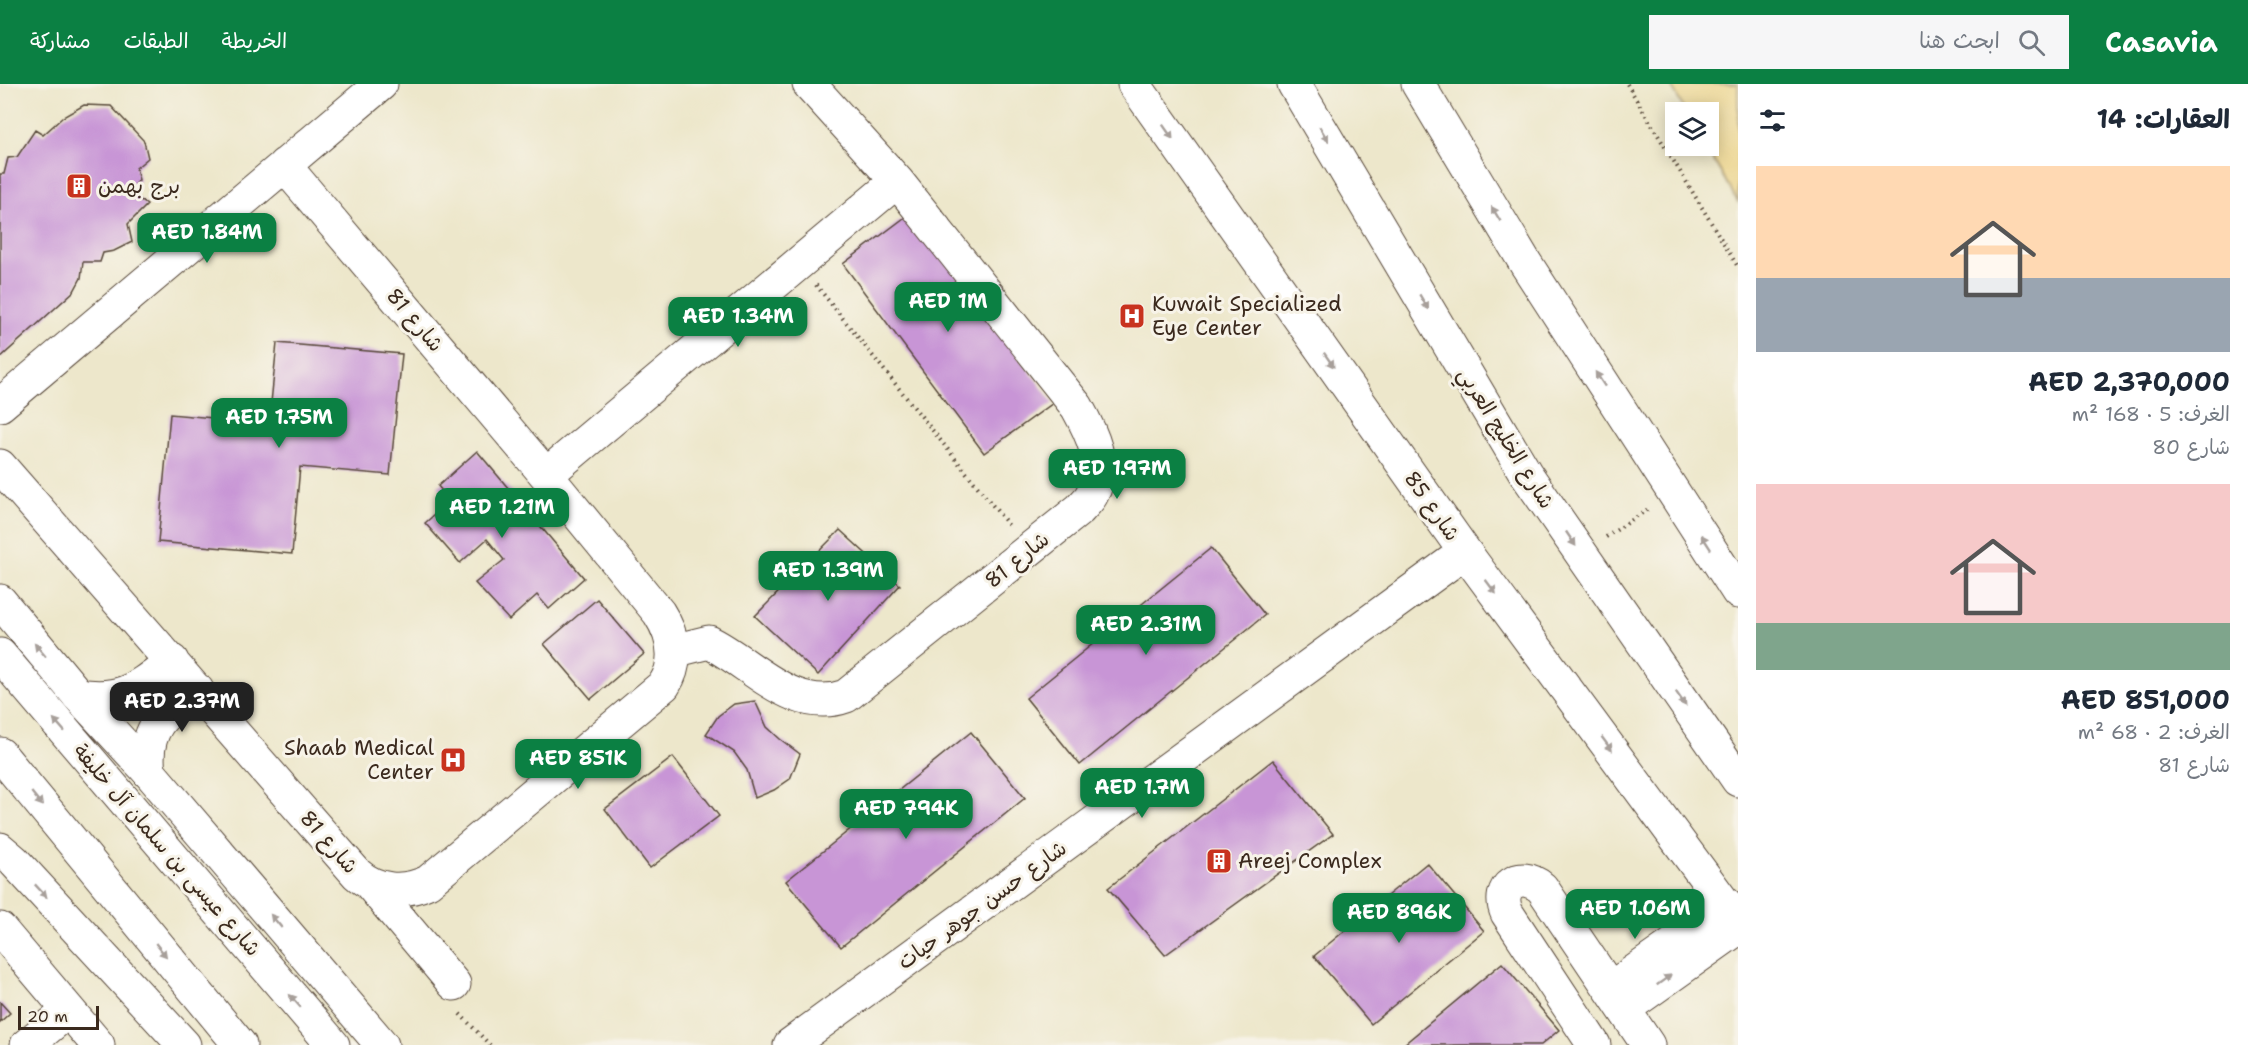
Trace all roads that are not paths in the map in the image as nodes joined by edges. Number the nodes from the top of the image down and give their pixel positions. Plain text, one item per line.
1 (381, 84) edge
2 (809, 84) edge
3 (1134, 84) edge
4 (1294, 84) edge
5 (1418, 84) edge
6 (284, 165) junction
7 (897, 181) junction
8 (0, 405) edge
9 (0, 466) edge
10 (546, 475) junction
11 (1465, 552) junction
12 (1738, 592) edge
13 (0, 601) edge
14 (673, 651) junction
15 (0, 655) edge
16 (171, 662) junction
17 (197, 690) junction
18 (78, 695) junction
19 (0, 754) edge
20 (149, 772) junction
21 (1738, 780) edge
22 (0, 849) edge
23 (371, 885) junction
24 (1734, 918) edge
25 (0, 929) edge
26 (454, 984) dead end
27 (1618, 998) junction
28 (68, 1011) junction
29 (27, 1045) edge
30 (98, 1045) edge
31 (184, 1045) edge
32 (240, 1045) edge
33 (333, 1045) edge
34 (382, 1045) edge
35 (790, 1045) edge
36 (1594, 1045) edge
37 (1648, 1045) edge

1 - 6 main road
2 - 7 main road, شارع 81
3 -> 11 main road, شارع 85
4 -> 21 main road, شارع الخليج العربي
12 -> 5 main road
6 - 8 main road
6 - 10 main road, شارع 81
7 - 10 main road
7 - 14 main road, شارع 81
9 - 16 main road, شارع 81
10 - 14 main road, شارع 81
11 -> 24 main road, شارع 85
11 - 35 main road, شارع حسن جوهر حيات
18 -> 13 main road
14 - 23 main road, شارع 81
33 -> 15 main road, شارع عيسى بن سلمان آل خليفة
16 - 17 main road, شارع 81
16 - 18 main road
17 - 20 main road
17 - 23 main road, شارع 81
18 - 20 main road
19 -> 32 main road
34 -> 20 main road
22 -> 31 main road
23 - 26 main road
24 - 27 main road
25 - 28 main road
27 - 36 main road
27 - 37 main road
28 - 29 main road
28 - 30 main road

